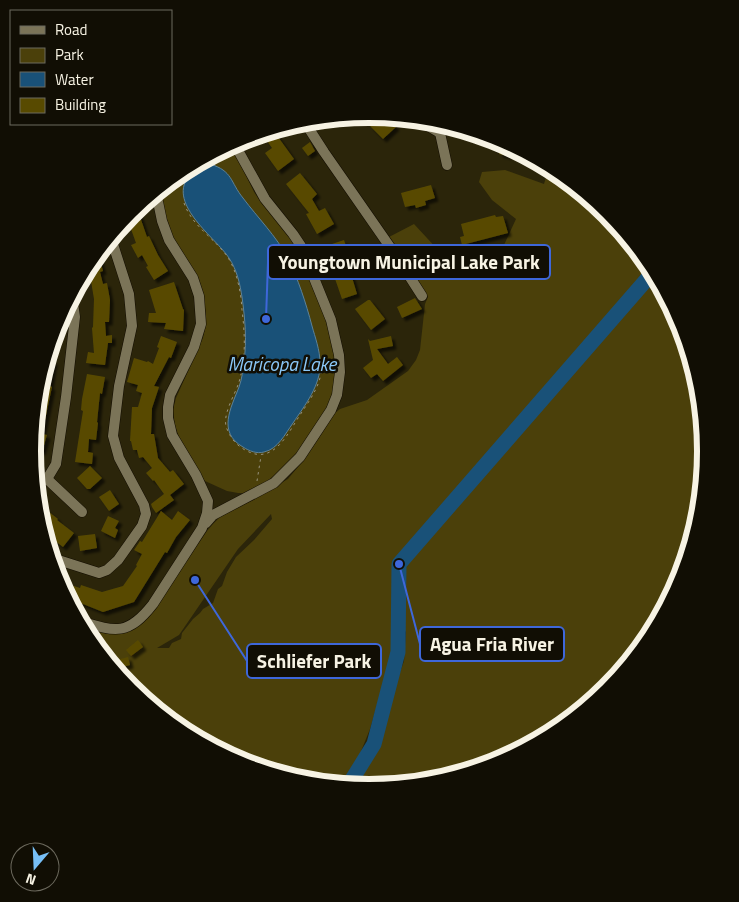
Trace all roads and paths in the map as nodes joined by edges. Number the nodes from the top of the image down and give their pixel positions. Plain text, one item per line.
1 (309, 128) edge
2 (433, 129) edge
3 (440, 133) joint
4 (238, 151) edge
5 (447, 165) dead end
6 (158, 200) edge
7 (184, 203) dead end
8 (114, 246) edge
9 (422, 296) dead end
10 (74, 308) edge
11 (322, 363) dead end
12 (261, 454) junction
13 (47, 479) junction
14 (43, 481) edge
15 (257, 482) dead end
16 (82, 512) dead end
17 (202, 528) junction
18 (60, 561) edge
19 (91, 625) edge

1 - 9 street
2 - 3 street
3 - 5 street
4 - 17 street
6 - 17 street
7 - 12 path
8 - 18 street
10 - 13 street
11 - 12 path
12 - 15 path
13 - 14 street
13 - 16 street
17 - 19 street

